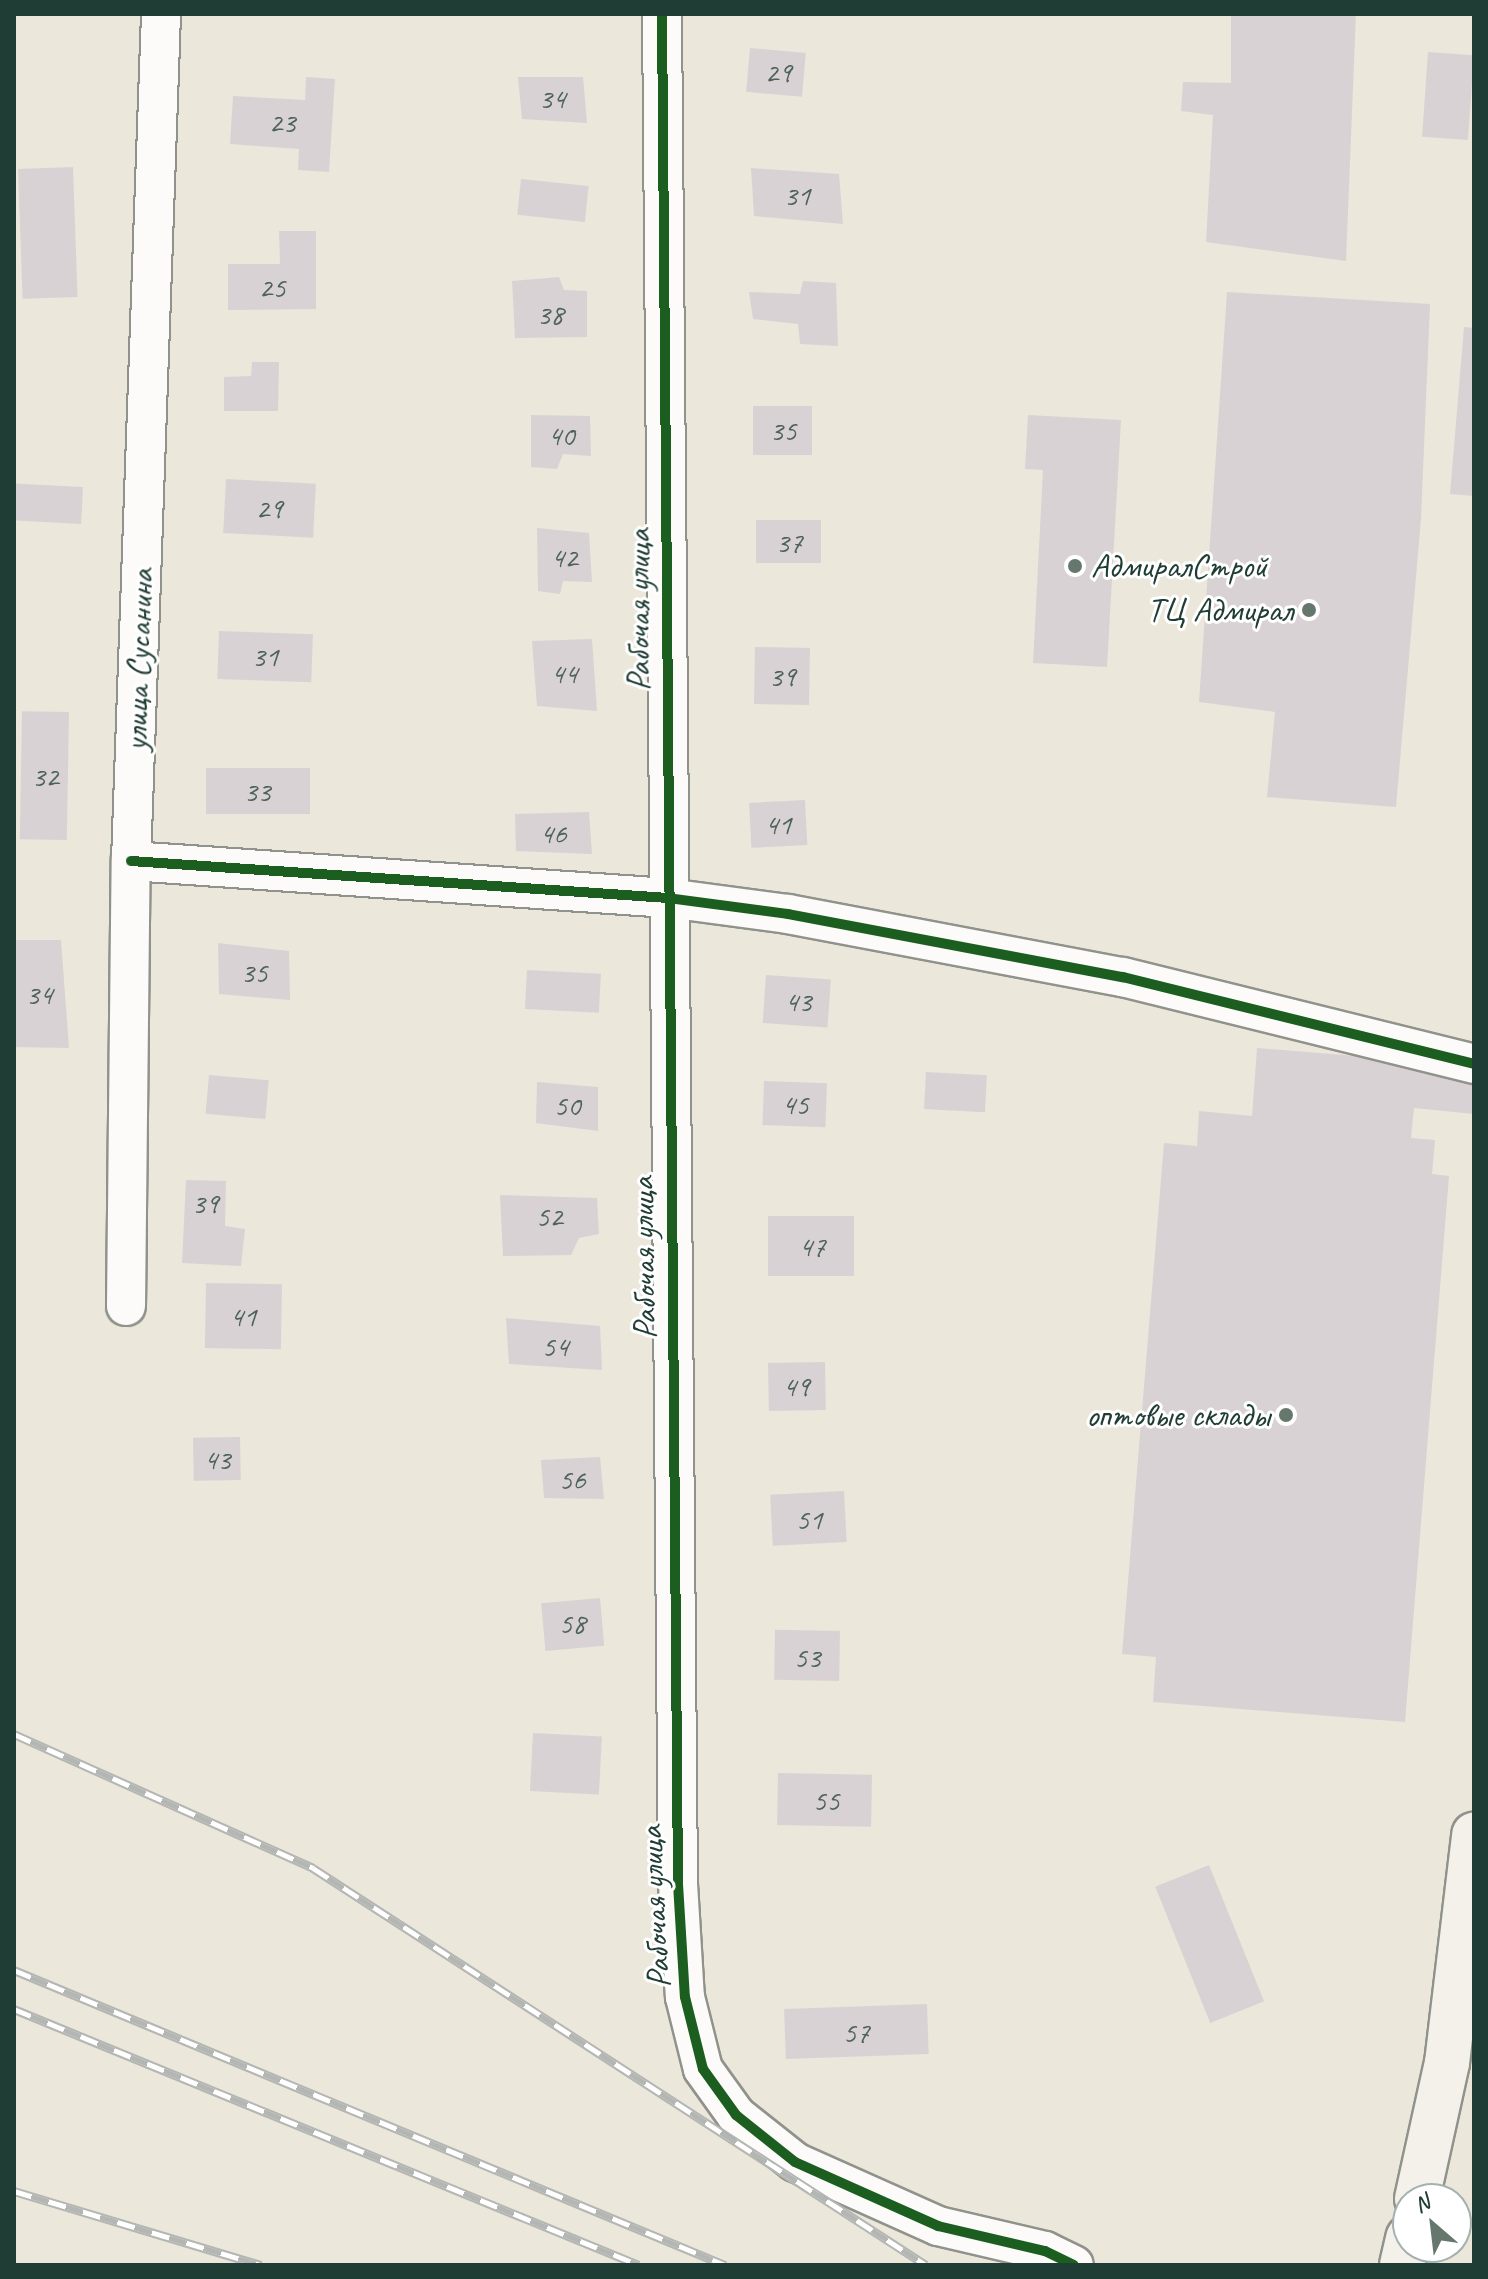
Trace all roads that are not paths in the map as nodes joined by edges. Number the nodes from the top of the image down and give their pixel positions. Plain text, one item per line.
1 (161, 14) edge
2 (662, 14) edge
3 (131, 861) junction
4 (668, 898) junction
5 (1474, 1064) edge
6 (126, 1306) dead end
7 (1474, 1835) edge
8 (1421, 2183) edge
9 (1074, 2265) edge

1 - 3 street, улица Сусанина
2 - 4 street, Рабочая улица
3 - 4 street
3 - 6 street, улица Сусанина
4 - 5 street
4 - 9 street, Рабочая улица
7 - 8 street

